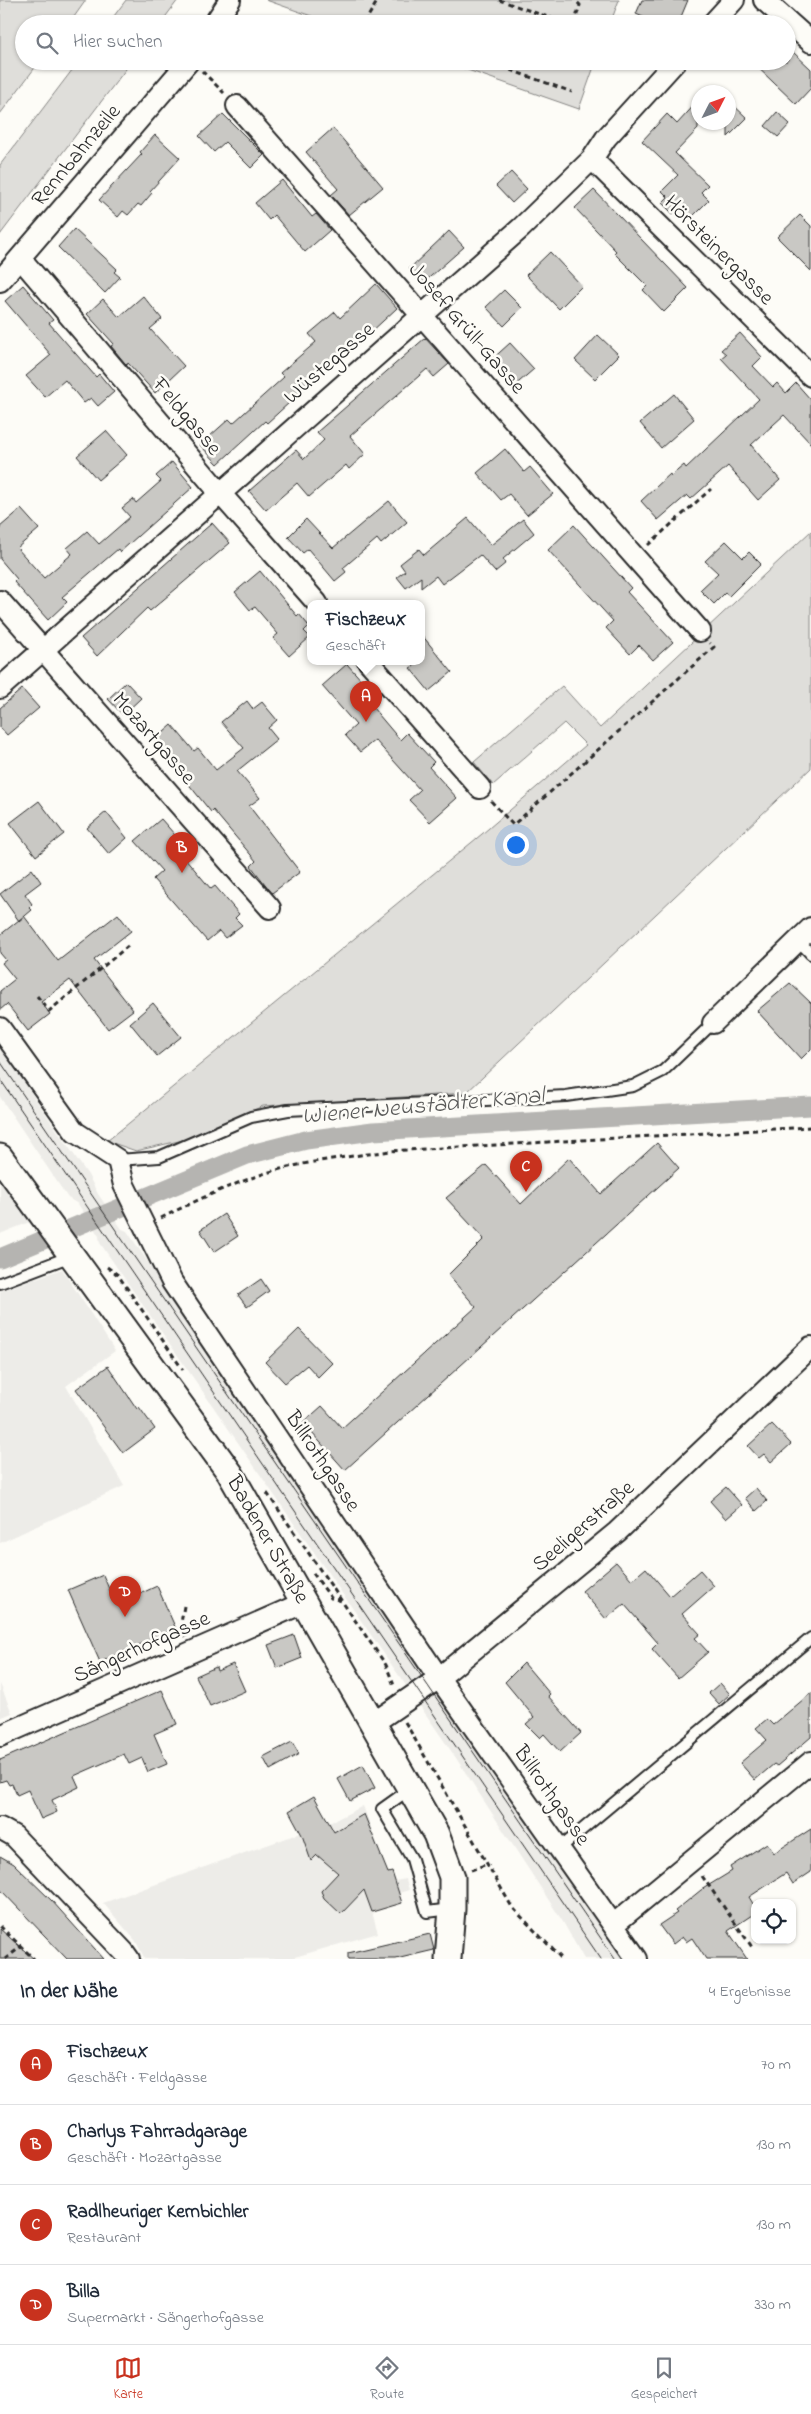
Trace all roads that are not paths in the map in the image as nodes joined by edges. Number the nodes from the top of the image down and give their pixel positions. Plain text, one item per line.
1 (230, 0) edge
2 (734, 0) edge
3 (764, 0) edge
4 (220, 15) edge
5 (720, 15) edge
6 (781, 15) edge
7 (796, 29) edge
8 (811, 42) edge
9 (189, 70) edge
10 (668, 70) edge
11 (237, 106) road end
12 (592, 159) junction
13 (21, 259) junction
14 (0, 281) edge
15 (423, 315) junction
16 (811, 376) edge
17 (220, 493) junction
18 (314, 600) edge
19 (0, 601) edge
20 (700, 631) road end
21 (44, 651) junction
22 (372, 665) edge
23 (0, 688) edge
24 (480, 788) road end
25 (270, 908) dead end
26 (807, 941) edge
27 (713, 1023) joint
28 (0, 1028) edge
29 (0, 1157) edge
30 (118, 1160) junction
31 (70, 1252) junction
32 (0, 1283) edge
33 (811, 1347) edge
34 (304, 1603) junction
35 (811, 1638) edge
36 (439, 1678) junction
37 (372, 1724) junction
38 (0, 1736) edge
39 (811, 1762) edge
40 (410, 1789) junction
41 (0, 1828) edge
42 (559, 1849) junction
43 (452, 1909) junction
44 (613, 1925) junction
45 (129, 1959) edge
46 (448, 1959) edge
47 (637, 1959) edge

1 - 4 street
2 - 5 street
3 - 6 street
7 - 8 street
9 - 13 street, Rennbahnzeile
10 - 12 street, Wüstegasse
11 - 15 street, Josef Grüll-Gasse
12 - 15 street, Wüstegasse
12 - 16 street, Hörsteinergasse
13 - 14 street, Rennbahnzeile
13 - 17 street, Feldgasse
15 - 17 street, Wüstegasse
15 - 20 street, Josef Grüll-Gasse
17 - 18 street, Feldgasse
17 - 21 street, Wüstegasse
19 - 21 street, Mozartgasse
21 - 23 street, Wüstegasse
21 - 25 street, Mozartgasse
22 - 24 street
26 - 27 street
27 - 30 lane
28 - 30 street
29 - 31 street, Badener Straße
30 - 36 street, Billrothgasse
31 - 32 lane
31 - 34 street, Badener Straße
33 - 36 street, Seeligerstraße
34 - 37 street, Badener Straße
34 - 38 street, Sängerhofgasse
35 - 42 lane
36 - 37 street, Seeligerstraße
36 - 42 street, Billrothgasse
37 - 40 street, Badener Straße
39 - 44 street
40 - 43 street, Badener Straße
40 - 43 lane
41 - 45 street
42 - 44 street, Billrothgasse
43 - 46 street, Badener Straße
44 - 47 street, Billrothgasse

